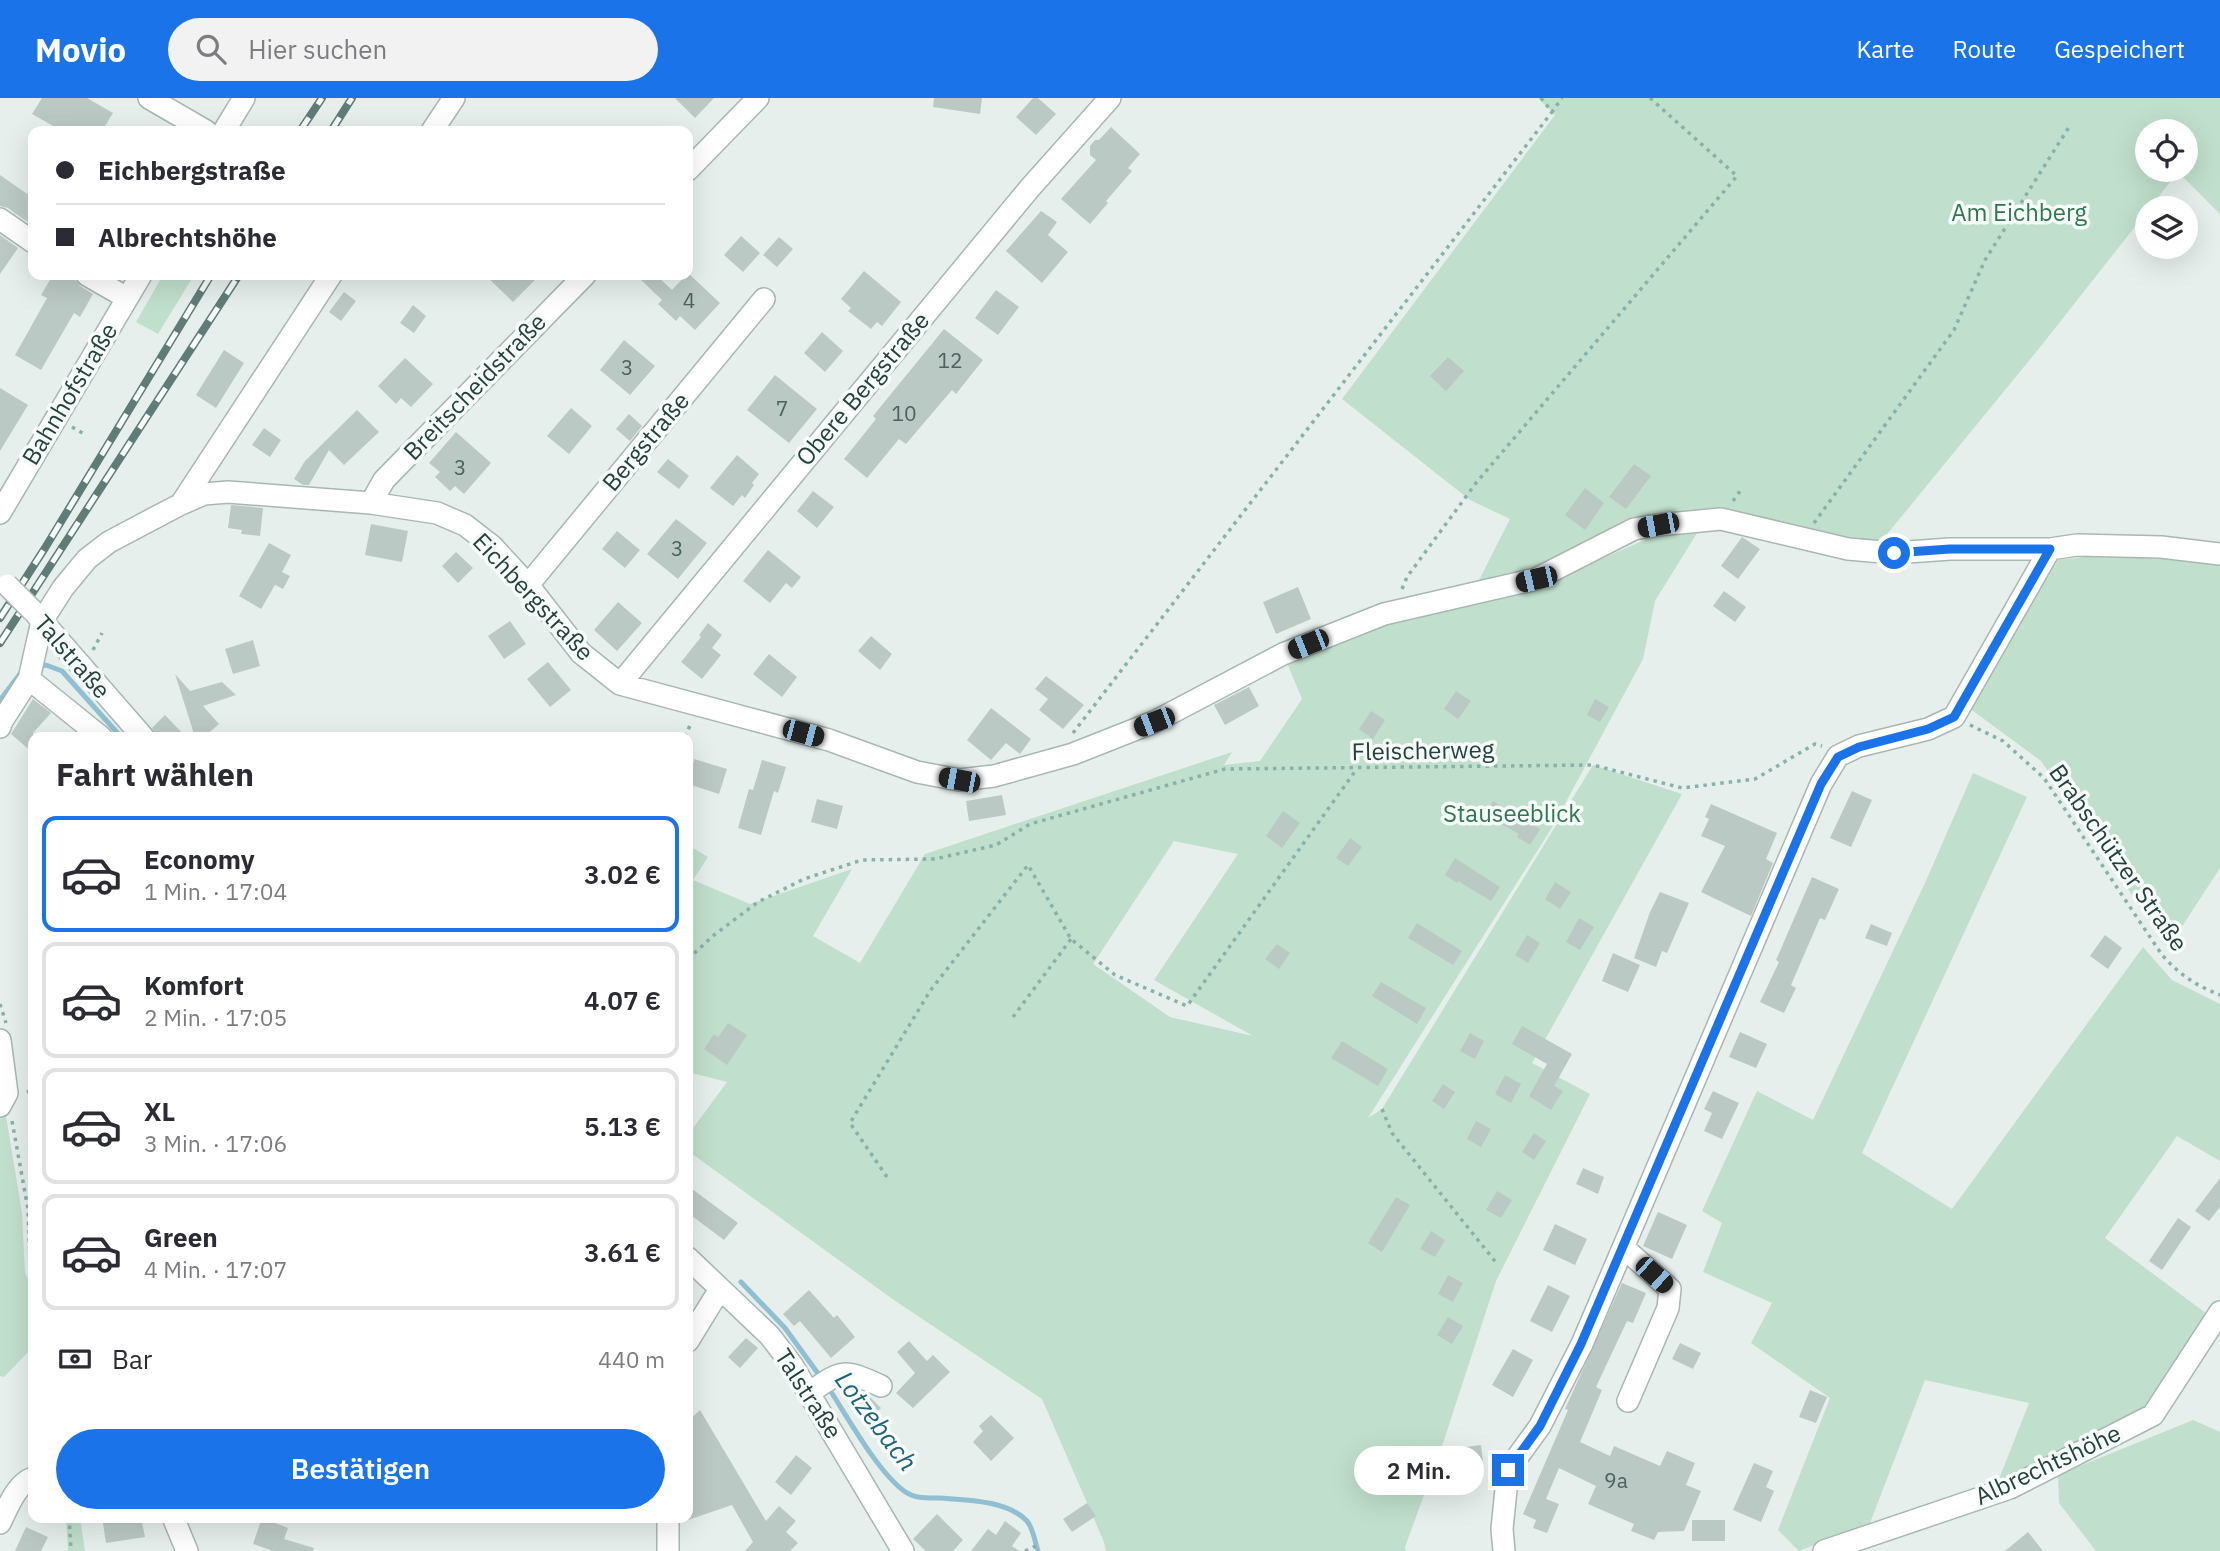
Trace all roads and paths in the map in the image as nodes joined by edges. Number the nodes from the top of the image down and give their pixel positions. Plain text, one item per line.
1 (149, 98) edge
2 (244, 98) edge
3 (454, 98) edge
4 (758, 98) edge
5 (1110, 98) edge
6 (1541, 98) edge
7 (1562, 98) edge
8 (1650, 98) edge
9 (1552, 112) junction
10 (197, 126) edge
11 (227, 126) edge
12 (435, 126) edge
13 (2069, 127) dead end
14 (693, 165) edge
15 (0, 219) edge
16 (28, 239) edge
17 (96, 280) edge
18 (138, 280) edge
19 (328, 280) edge
20 (580, 280) edge
21 (127, 298) junction
22 (764, 299) dead end
23 (70, 425) dead end
24 (86, 435) dead end
25 (371, 503) junction
26 (181, 504) junction
27 (0, 513) edge
28 (1802, 538) junction
29 (2050, 549) junction
30 (2220, 554) edge
31 (3, 582) edge
32 (528, 585) junction
33 (1394, 611) junction
34 (38, 616) junction
35 (29, 680) junction
36 (620, 684) junction
37 (1954, 717) junction
38 (0, 727) edge
39 (94, 732) edge
40 (139, 732) edge
41 (1824, 746) dead end
42 (1063, 757) junction
43 (1357, 769) junction
44 (1071, 939) junction
45 (693, 954) edge
46 (2220, 995) edge
47 (1013, 1017) dead end
48 (0, 1040) edge
49 (4, 1099) edge
50 (1382, 1109) dead end
51 (887, 1177) dead end
52 (28, 1230) edge
53 (1624, 1248) junction
54 (693, 1263) edge
55 (1498, 1265) dead end
56 (720, 1289) junction
57 (2220, 1312) edge
58 (693, 1333) edge
59 (881, 1386) dead end
60 (818, 1387) junction
61 (1628, 1401) dead end
62 (28, 1480) edge
63 (0, 1523) edge
64 (69, 1523) edge
65 (175, 1523) edge
66 (668, 1523) edge
67 (1038, 1545) dead end
68 (1836, 1549) edge
69 (1027, 1550) edge
70 (71, 1551) edge
71 (187, 1551) edge
72 (668, 1551) edge
73 (903, 1551) edge
74 (1504, 1551) edge

1 - 10 street
2 - 11 street
3 - 12 street
4 - 14 street
5 - 36 street, Obere Bergstraße
6 - 9 path
7 - 9 path
8 - 33 path
9 - 42 path
13 - 28 path
15 - 16 street
17 - 21 street
18 - 21 street, Bahnhofstraße
19 - 26 street
20 - 25 street, Breitscheidstraße
21 - 27 street, Bahnhofstraße
22 - 32 street, Bergstraße
23 - 24 path
25 - 26 street, Eichbergstraße
25 - 32 street, Eichbergstraße
26 - 34 street, Eichbergstraße
28 - 29 street, Eichbergstraße
28 - 33 street, Eichbergstraße
29 - 30 street, Eichbergstraße
29 - 37 street
31 - 34 street, Talstraße, bridge
32 - 36 street, Eichbergstraße
33 - 42 street, Eichbergstraße
34 - 35 street, Eichbergstraße
34 - 40 street, Talstraße
35 - 38 street
35 - 39 street, Talstraße
36 - 42 street, Eichbergstraße
37 - 46 path, Brabschützer Straße
37 - 53 street
41 - 43 path, Fleischerweg
43 - 44 path
43 - 45 path, Fleischerweg
44 - 47 path
44 - 51 path
48 - 49 street
49 - 52 path
50 - 55 path
53 - 61 street
53 - 74 street
54 - 56 street, Talstraße
56 - 58 street
56 - 60 street, Talstraße
57 - 68 street, Albrechtshöhe
59 - 60 street
60 - 73 street, Talstraße
62 - 63 street
64 - 70 path
65 - 71 street
66 - 72 street
67 - 69 path

